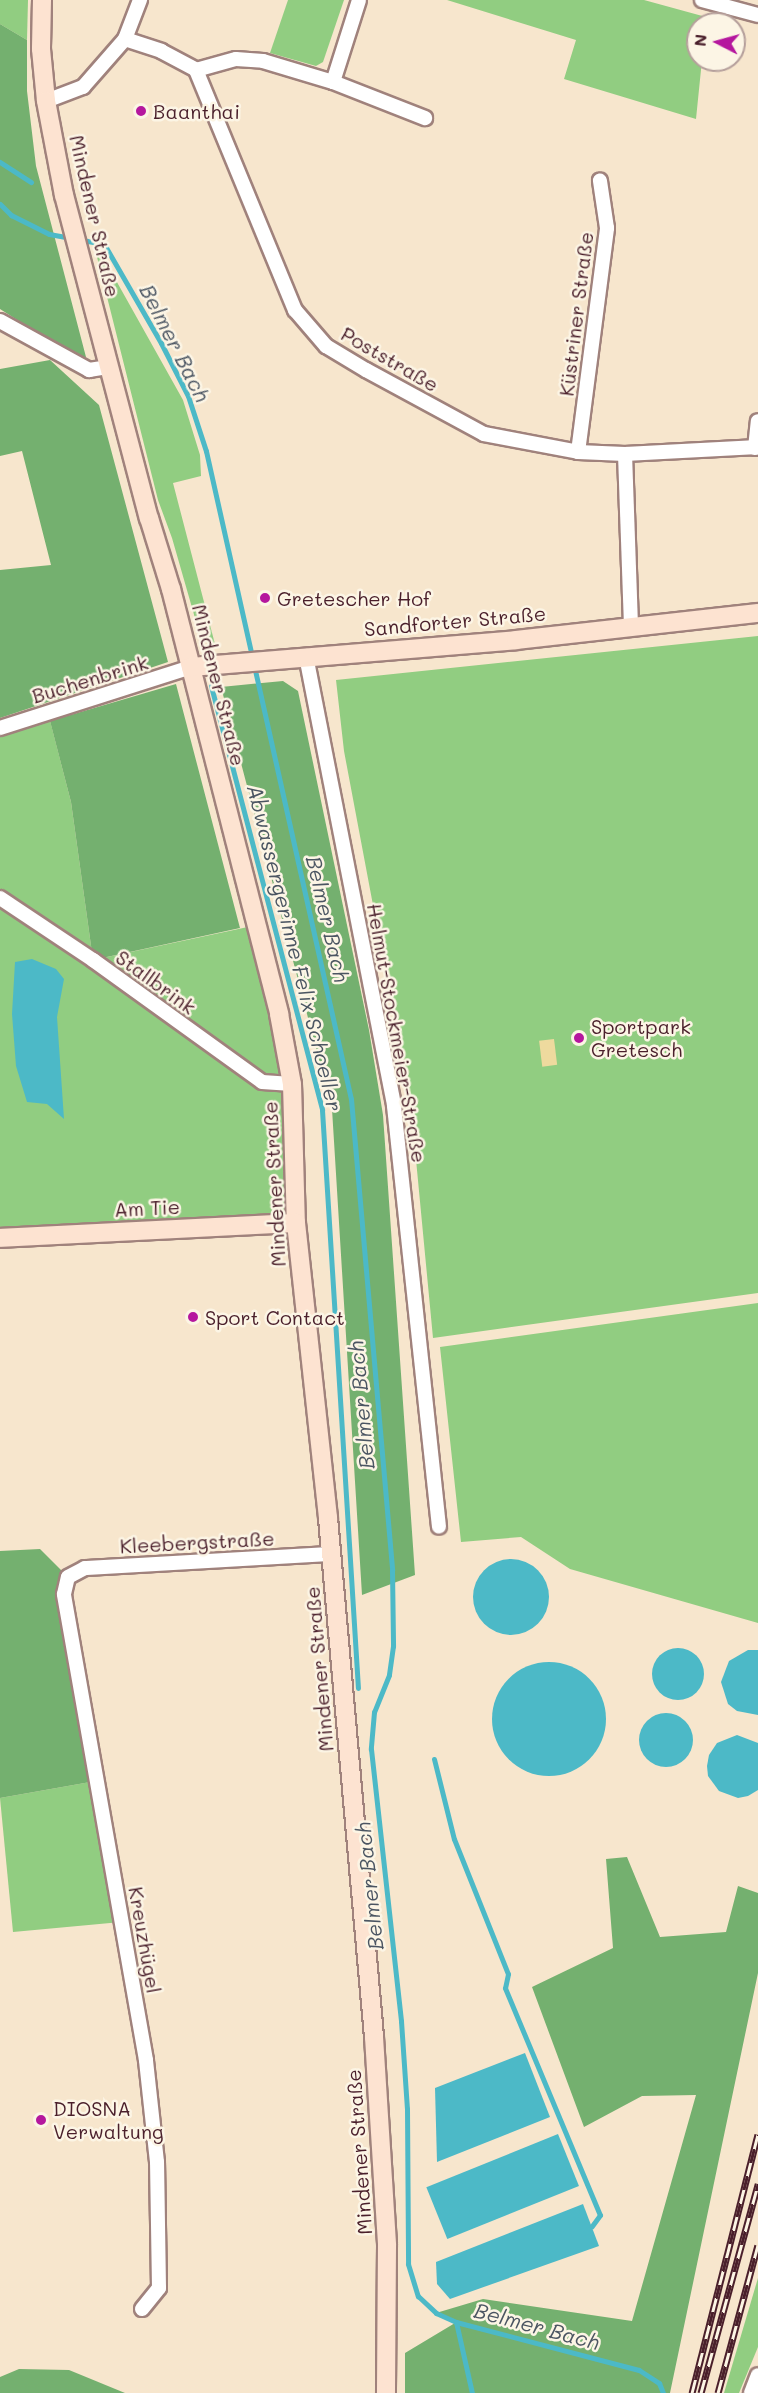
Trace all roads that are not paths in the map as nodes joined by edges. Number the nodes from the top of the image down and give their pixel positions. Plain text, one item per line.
1 (42, 0) edge
2 (140, 0) edge
3 (359, 0) edge
4 (702, 0) edge
5 (758, 15) edge
6 (125, 39) junction
7 (196, 70) junction
8 (333, 82) junction
9 (46, 101) junction
10 (425, 118) dead end
11 (600, 181) dead end
12 (0, 321) edge
13 (109, 367) junction
14 (758, 421) edge
15 (756, 448) edge
16 (578, 452) junction
17 (625, 454) junction
18 (758, 613) edge
19 (631, 626) junction
20 (306, 657) junction
21 (191, 667) junction
22 (0, 728) edge
23 (0, 898) edge
24 (292, 1084) junction
25 (296, 1223) junction
26 (0, 1238) edge
27 (439, 1527) dead end
28 (331, 1554) junction
29 (68, 1577) joint
30 (142, 2309) dead end
31 (758, 2375) edge
32 (386, 2393) edge
33 (751, 2393) edge

1 - 9 main road, Mindener Straße
2 - 6 street
3 - 8 street
4 - 5 street
6 - 7 street
6 - 9 street
7 - 8 street
7 - 16 street, Poststraße
8 - 10 street
9 - 13 main road, Mindener Straße
11 - 16 street, Küstriner Straße
12 - 13 street
13 - 21 main road, Mindener Straße
14 - 15 street
15 - 17 street, Poststraße
16 - 17 street, Poststraße
17 - 19 street
18 - 19 main road, Sandforter Straße
19 - 20 main road, Sandforter Straße
20 - 21 main road, Sandforter Straße
20 - 27 street, Helmut-Stockmeier-Straße
21 - 22 street, Buchenbrink
21 - 24 main road, Mindener Straße
23 - 24 street, Stallbrink
24 - 25 main road, Mindener Straße
25 - 26 main road, Am Tie
25 - 28 main road, Mindener Straße
28 - 29 street, Kleebergstraße
28 - 32 main road, Mindener Straße
29 - 30 street, Kreuzhügel
31 - 33 street

